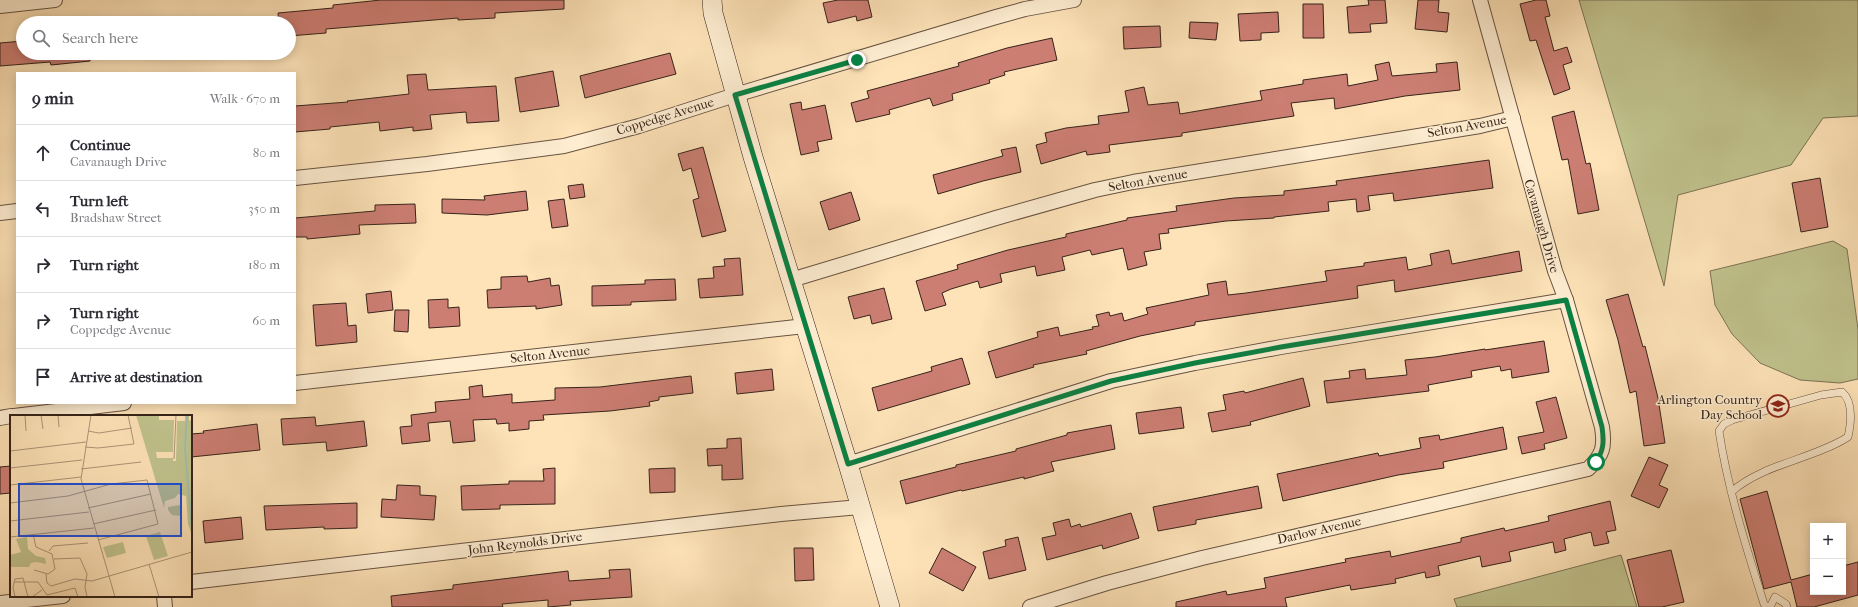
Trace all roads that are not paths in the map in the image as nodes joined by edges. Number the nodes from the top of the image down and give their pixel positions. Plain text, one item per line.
1 (55, 0) edge
2 (712, 0) edge
3 (1074, 0) edge
4 (1480, 0) edge
5 (0, 6) edge
6 (735, 95) junction
7 (1513, 118) junction
8 (296, 178) edge
9 (16, 211) edge
10 (0, 213) edge
11 (791, 280) junction
12 (1566, 300) junction
13 (805, 326) junction
14 (296, 383) edge
15 (116, 404) edge
16 (22, 415) edge
17 (10, 416) edge
18 (0, 418) edge
19 (1603, 451) joint
20 (848, 464) junction
21 (1731, 492) junction
22 (860, 507) junction
23 (192, 582) edge
24 (54, 597) edge
25 (164, 597) edge
26 (0, 603) edge
27 (165, 607) edge
28 (890, 607) edge
29 (1030, 607) edge
30 (1768, 607) edge
31 (1787, 607) edge

1 - 5 street
2 - 6 street
3 - 6 street, Coppedge Avenue
4 - 7 street, Cavanaugh Drive
6 - 8 street, Coppedge Avenue
6 - 11 street
7 - 11 street, Selton Avenue
7 - 12 street, Cavanaugh Drive
9 - 10 street
11 - 13 street
12 - 19 street, Cavanaugh Drive
12 - 20 street
13 - 14 street, Selton Avenue
13 - 20 street
15 - 16 street
17 - 18 street
19 - 29 street, Darlow Avenue
20 - 22 street
21 - 21 lane
21 - 30 lane
22 - 23 street, John Reynolds Drive
22 - 28 street
24 - 26 street
25 - 27 street
30 - 31 lane

